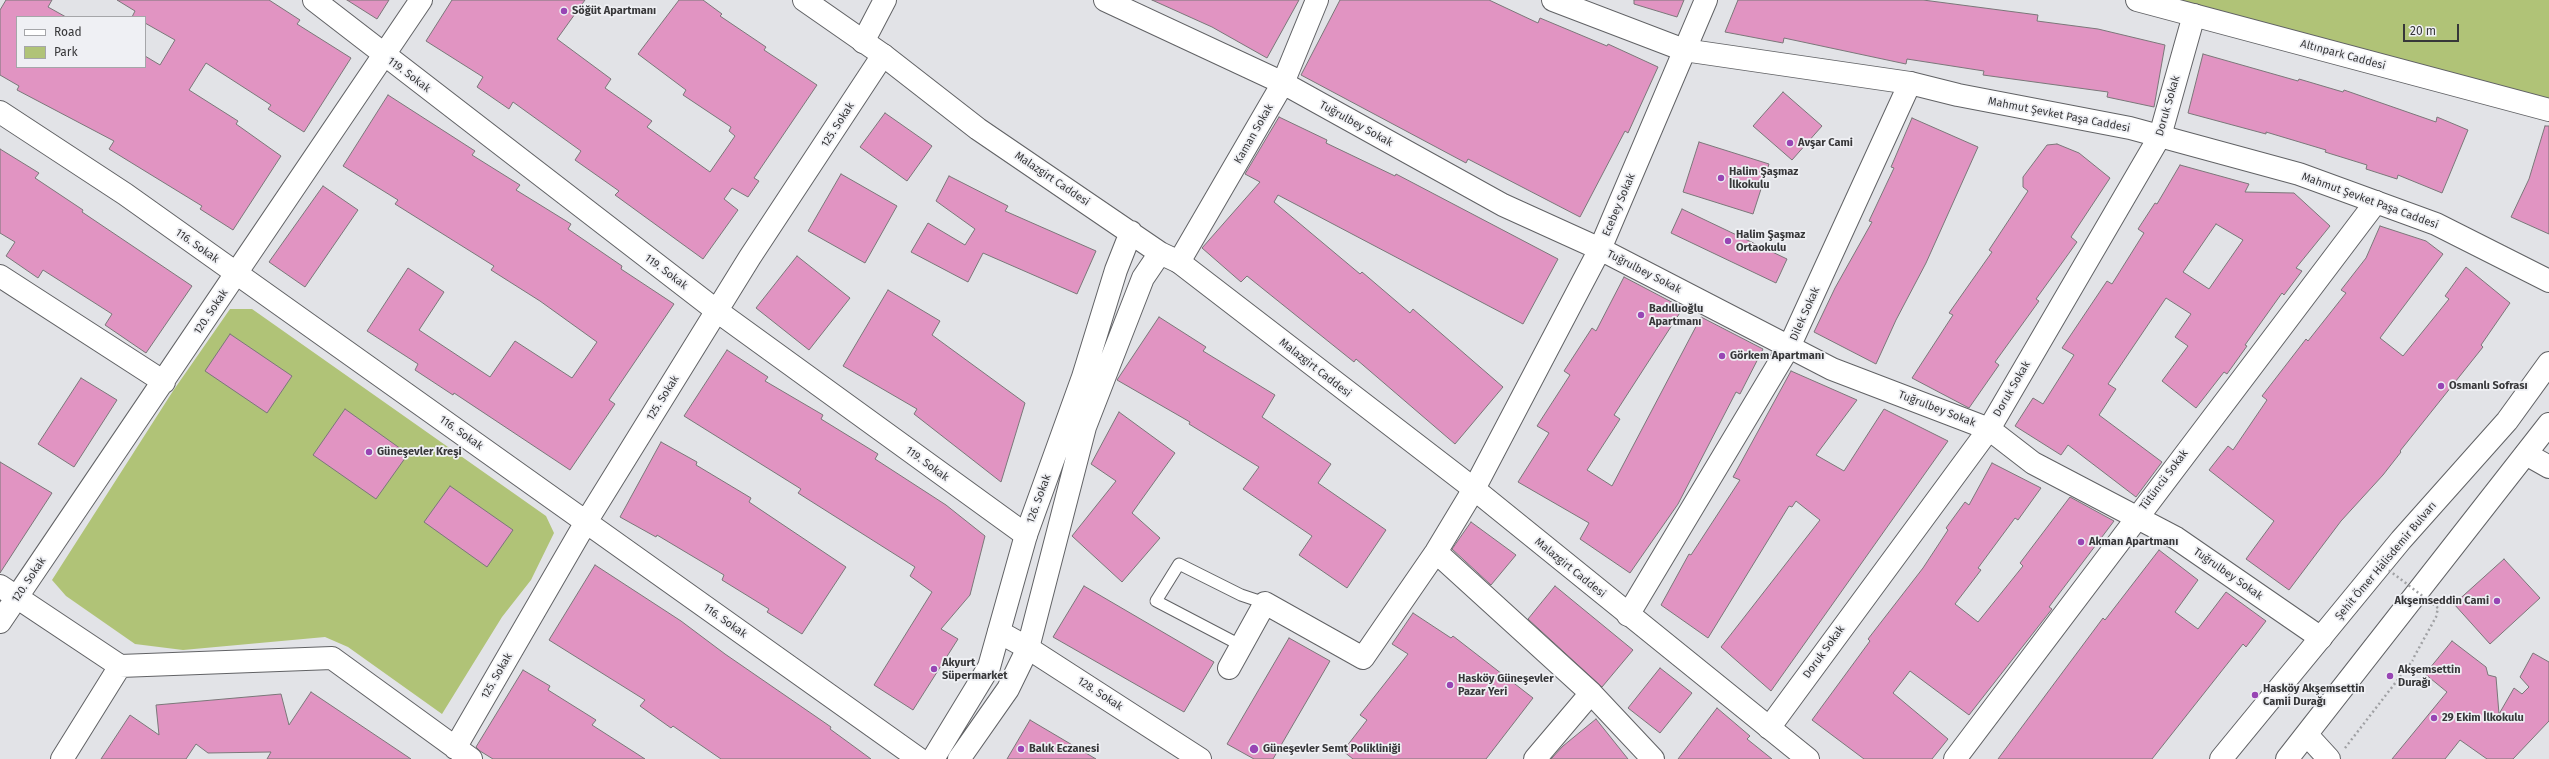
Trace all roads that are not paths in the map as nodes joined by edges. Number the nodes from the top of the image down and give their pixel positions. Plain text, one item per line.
1 (314, 0) edge
2 (420, 0) edge
3 (804, 0) edge
4 (885, 0) edge
5 (1105, 0) edge
6 (1317, 0) edge
7 (1554, 0) edge
8 (1706, 0) edge
9 (2137, 0) edge
10 (2194, 16) junction
11 (863, 42) junction
12 (1684, 50) junction
13 (883, 56) junction
14 (384, 57) junction
15 (1283, 83) junction
16 (1910, 84) junction
17 (2549, 110) edge
18 (0, 112) edge
19 (2160, 136) junction
20 (2376, 202) junction
21 (1131, 232) junction
22 (1600, 249) junction
23 (1160, 252) junction
24 (1179, 262) junction
25 (237, 274) junction
26 (0, 276) edge
27 (2549, 281) edge
28 (717, 311) junction
29 (1790, 345) junction
30 (2549, 362) edge
31 (164, 382) junction
32 (2549, 424) edge
33 (1989, 429) junction
34 (2526, 454) junction
35 (2549, 467) edge
36 (1474, 489) junction
37 (2136, 517) junction
38 (586, 522) junction
39 (1026, 535) junction
40 (1436, 552) junction
41 (8, 592) edge
42 (1265, 604) junction
43 (1628, 615) junction
44 (0, 622) edge
45 (999, 632) junction
46 (2321, 638) junction
47 (1242, 646) junction
48 (1028, 648) junction
49 (120, 666) junction
50 (1229, 668) dead end
51 (1592, 693) junction
52 (1769, 728) junction
53 (2295, 751) edge
54 (463, 754) edge
55 (2335, 756) edge
56 (62, 759) edge
57 (919, 759) edge
58 (933, 759) edge
59 (959, 759) edge
60 (1200, 759) edge
61 (1535, 759) edge
62 (1653, 759) edge
63 (1808, 759) edge
64 (1955, 759) edge
65 (2221, 759) edge

1 - 14 main road, 119. Sokak
2 - 14 main road, 120. Sokak
3 - 11 main road, Malazgirt Caddesi
4 - 11 main road
5 - 15 main road, Tuğrulbey Sokak
6 - 15 main road, Kaman Sokak
7 - 12 main road, Mahmut Şevket Paşa Caddesi
8 - 12 main road, Ecebey Sokak
9 - 10 main road, Altınpark Caddesi
10 - 17 main road, Altınpark Caddesi
10 - 19 main road, Doruk Sokak
11 - 13 main road, Malazgirt Caddesi
12 - 16 main road, Mahmut Şevket Paşa Caddesi
12 - 22 main road, Ecebey Sokak
13 - 21 main road, Malazgirt Caddesi
13 - 28 main road, 125. Sokak
14 - 25 main road, 120. Sokak
14 - 28 main road, 119. Sokak
15 - 22 main road, Tuğrulbey Sokak
15 - 24 main road, Kaman Sokak
16 - 19 main road, Mahmut Şevket Paşa Caddesi
16 - 29 main road, Dilek Sokak
18 - 25 main road, 116. Sokak
19 - 20 main road, Mahmut Şevket Paşa Caddesi
19 - 33 main road, Doruk Sokak
20 - 27 main road, Mahmut Şevket Paşa Caddesi
20 - 37 main road, Tütüncü Sokak
21 - 23 main road, Malazgirt Caddesi
21 - 39 main road, 126. Sokak
22 - 29 main road, Tuğrulbey Sokak
22 - 36 main road, Ecebey Sokak
23 - 24 main road, Malazgirt Caddesi
23 - 48 main road
24 - 36 main road, Malazgirt Caddesi
25 - 31 main road, 120. Sokak
25 - 38 main road, 116. Sokak
26 - 31 main road
28 - 38 main road, 125. Sokak
28 - 39 main road, 119. Sokak
29 - 33 main road, Tuğrulbey Sokak
29 - 43 main road, Dilek Sokak
30 - 46 main road, Şehit Ömer Halisdemir Bulvarı
31 - 41 main road, 120. Sokak
32 - 34 main road
33 - 37 main road, Tuğrulbey Sokak
33 - 52 main road, Doruk Sokak
34 - 35 main road
34 - 53 main road
36 - 40 main road, Ecebey Sokak
36 - 43 main road, Malazgirt Caddesi
37 - 46 main road, Tuğrulbey Sokak
37 - 64 main road, Tütüncü Sokak
38 - 54 main road, 125. Sokak
38 - 57 main road, 116. Sokak
39 - 45 main road, 126. Sokak
40 - 42 main road, Ecebey Sokak
40 - 51 main road
41 - 44 main road, 120. Sokak
41 - 49 main road
42 - 47 main road
42 - 47 lane
43 - 52 main road, Malazgirt Caddesi
45 - 48 main road, 128. Sokak
45 - 58 main road, 126. Sokak
46 - 65 main road, Şehit Ömer Halisdemir Bulvarı
47 - 50 main road
48 - 59 main road
48 - 60 main road, 128. Sokak
49 - 54 main road
49 - 56 main road
51 - 61 main road
51 - 62 main road
52 - 63 main road, Malazgirt Caddesi
53 - 55 main road

